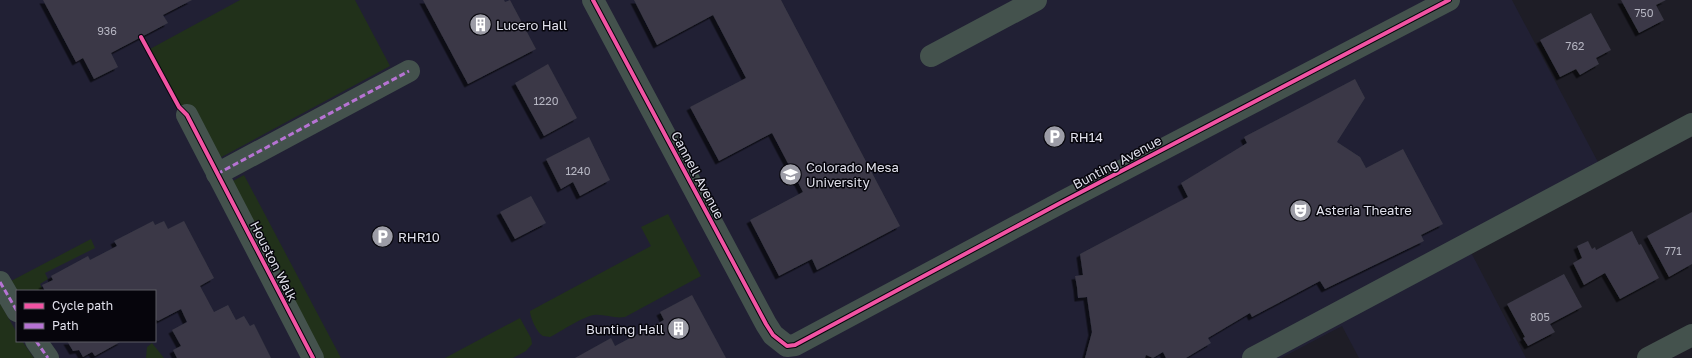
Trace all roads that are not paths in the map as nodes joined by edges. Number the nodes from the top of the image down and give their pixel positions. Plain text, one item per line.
1 (593, 0) edge
2 (1036, 0) edge
3 (1449, 0) edge
4 (931, 56) dead end
5 (409, 71) dead end
6 (187, 115) dead end
7 (1692, 124) edge
8 (217, 174) junction
9 (0, 282) edge
10 (16, 309) edge
11 (1692, 335) edge
12 (37, 342) edge
13 (795, 345) joint
14 (48, 358) edge
15 (313, 358) edge
16 (1253, 358) edge
17 (1648, 358) edge

1 - 13 street, Cannell Avenue
2 - 4 street
3 - 13 street, Bunting Avenue
5 - 8 street
6 - 8 street, Houston Walk
7 - 16 street
8 - 15 street, Houston Walk
9 - 10 street
11 - 17 street
12 - 14 street

